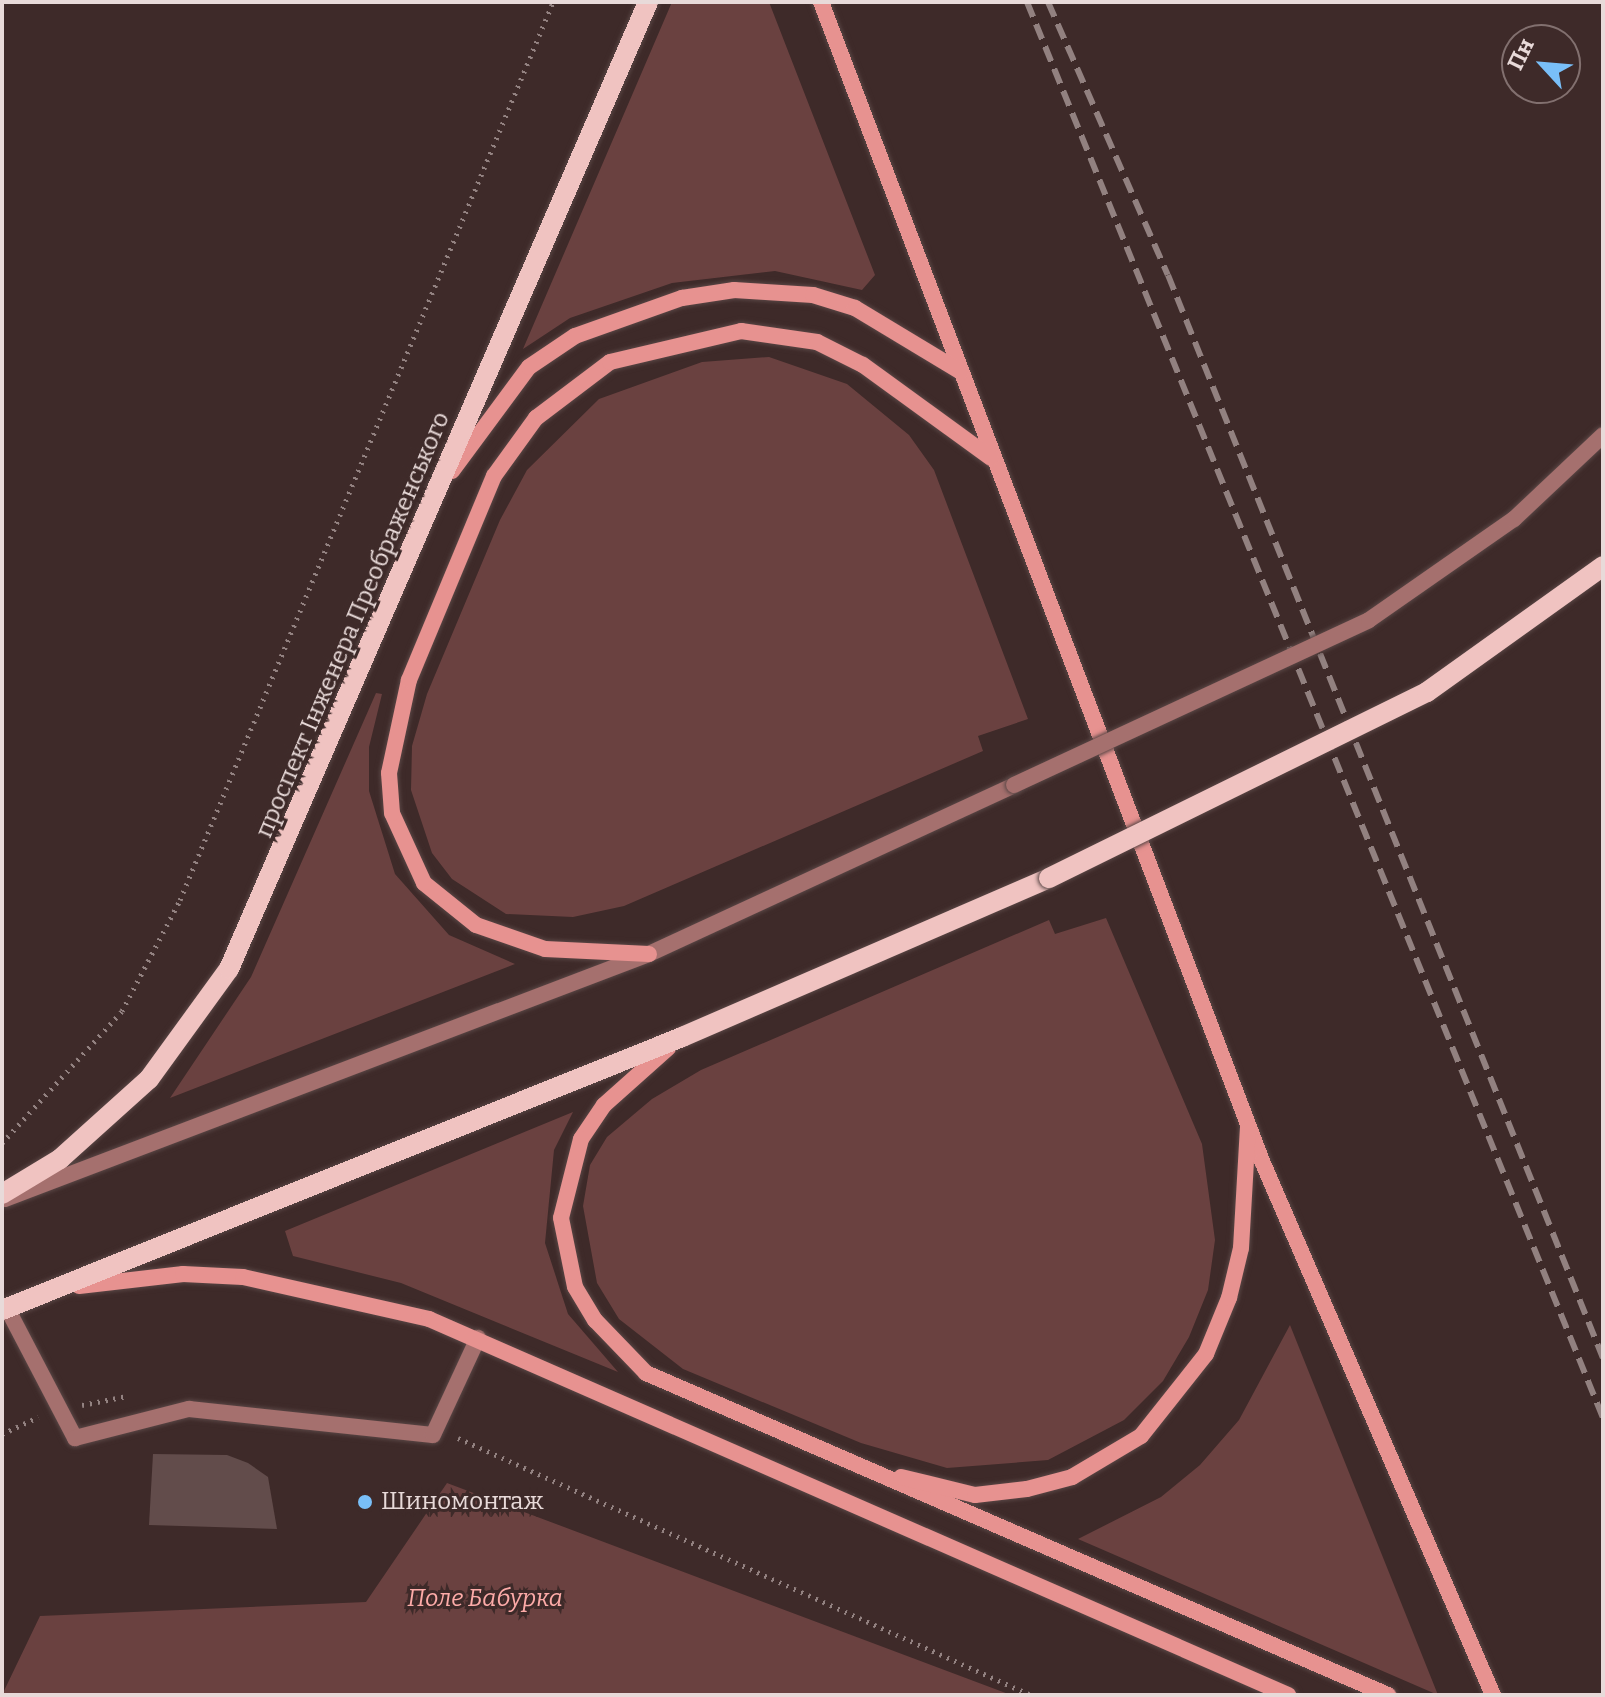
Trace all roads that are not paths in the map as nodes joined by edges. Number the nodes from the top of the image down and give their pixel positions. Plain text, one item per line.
1 (648, 2) edge
2 (821, 2) edge
3 (961, 372) junction
4 (1603, 435) edge
5 (992, 458) junction
6 (423, 521) junction
7 (1603, 566) edge
8 (649, 954) junction
9 (682, 1037) junction
10 (1248, 1122) junction
11 (2, 1197) edge
12 (56, 1290) junction
13 (4, 1309) edge
14 (478, 1338) junction
15 (856, 1466) junction
16 (1288, 1695) edge
17 (1388, 1695) edge
18 (1493, 1695) edge

1 - 6 main road, проспект Інженера Преображенського
2 - 3 main road
3 - 5 main road
3 - 6 main road
4 - 8 lane, bridge
5 - 8 main road
5 - 10 main road
6 - 11 main road, проспект Інженера Преображенського
7 - 9 main road, bridge
8 - 11 lane
9 - 12 main road
9 - 15 main road
10 - 15 main road
10 - 18 main road
12 - 13 main road
12 - 14 main road
13 - 14 lane
14 - 16 main road
15 - 17 main road

